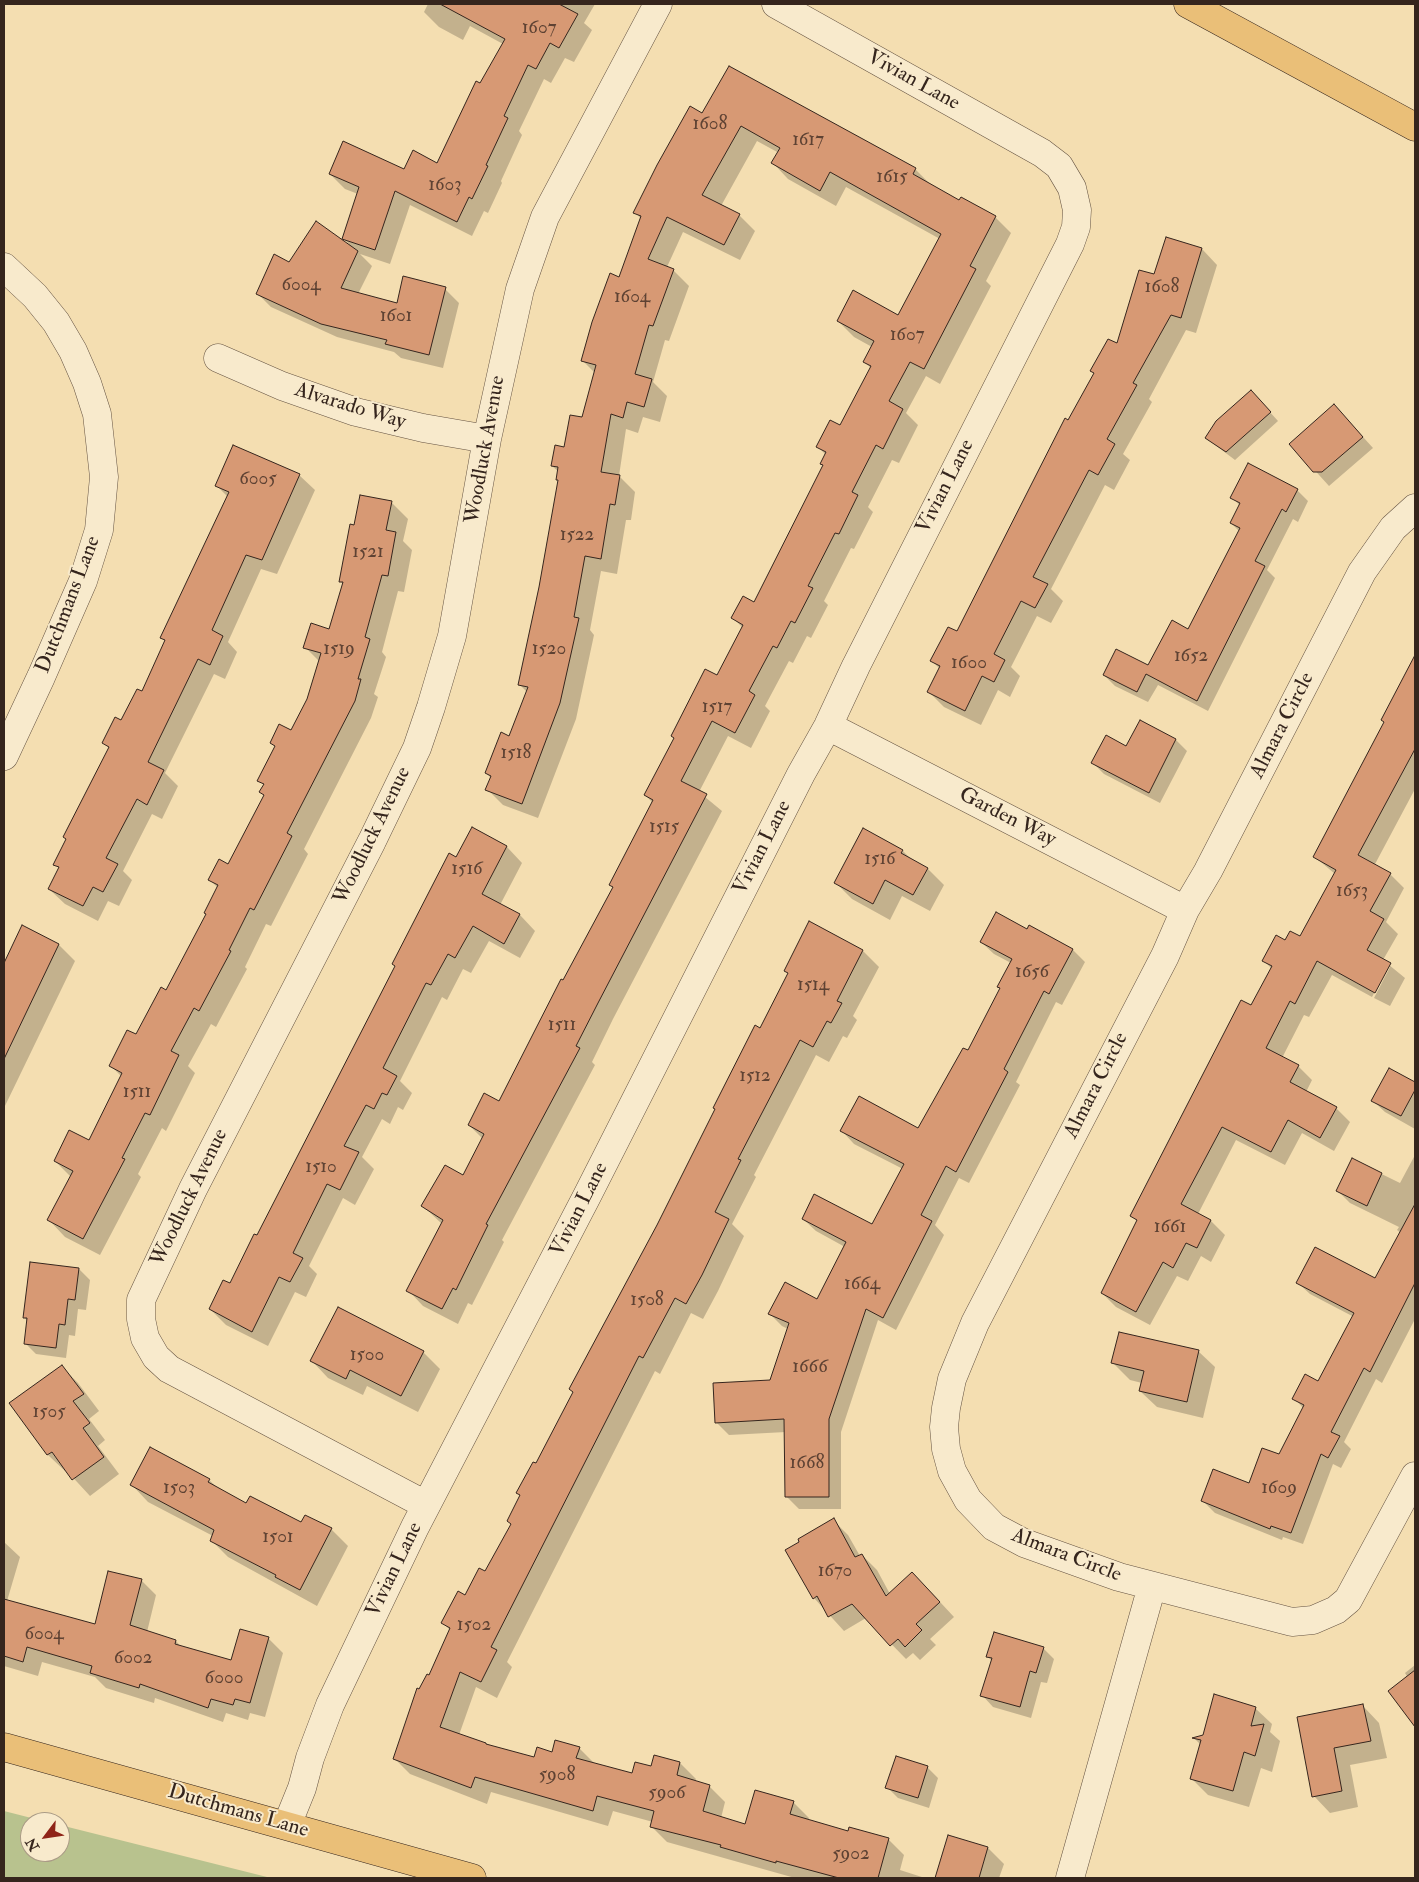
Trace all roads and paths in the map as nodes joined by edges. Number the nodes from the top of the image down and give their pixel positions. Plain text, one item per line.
1 (658, 4) edge
2 (776, 4) edge
3 (1188, 4) edge
4 (1415, 127) edge
5 (4, 266) edge
6 (218, 358) dead end
7 (487, 440) junction
8 (1415, 508) edge
9 (828, 726) junction
10 (4, 756) edge
11 (1185, 910) junction
12 (1415, 1476) edge
13 (426, 1505) junction
14 (1152, 1586) junction
15 (4, 1746) edge
16 (287, 1825) junction
17 (472, 1878) edge
18 (1070, 1878) edge

1 - 7 street, Woodluck Avenue
2 - 9 street, Vivian Lane
3 - 4 main road
5 - 10 street, Dutchmans Lane
6 - 7 street, Alvarado Way
7 - 13 street, Woodluck Avenue
8 - 11 street, Almara Circle
9 - 11 street, Garden Way
9 - 13 street, Vivian Lane
11 - 14 street, Almara Circle
12 - 14 street, Almara Circle
13 - 16 street, Vivian Lane
14 - 18 street
15 - 16 main road, Dutchmans Lane
16 - 17 main road, Dutchmans Lane

